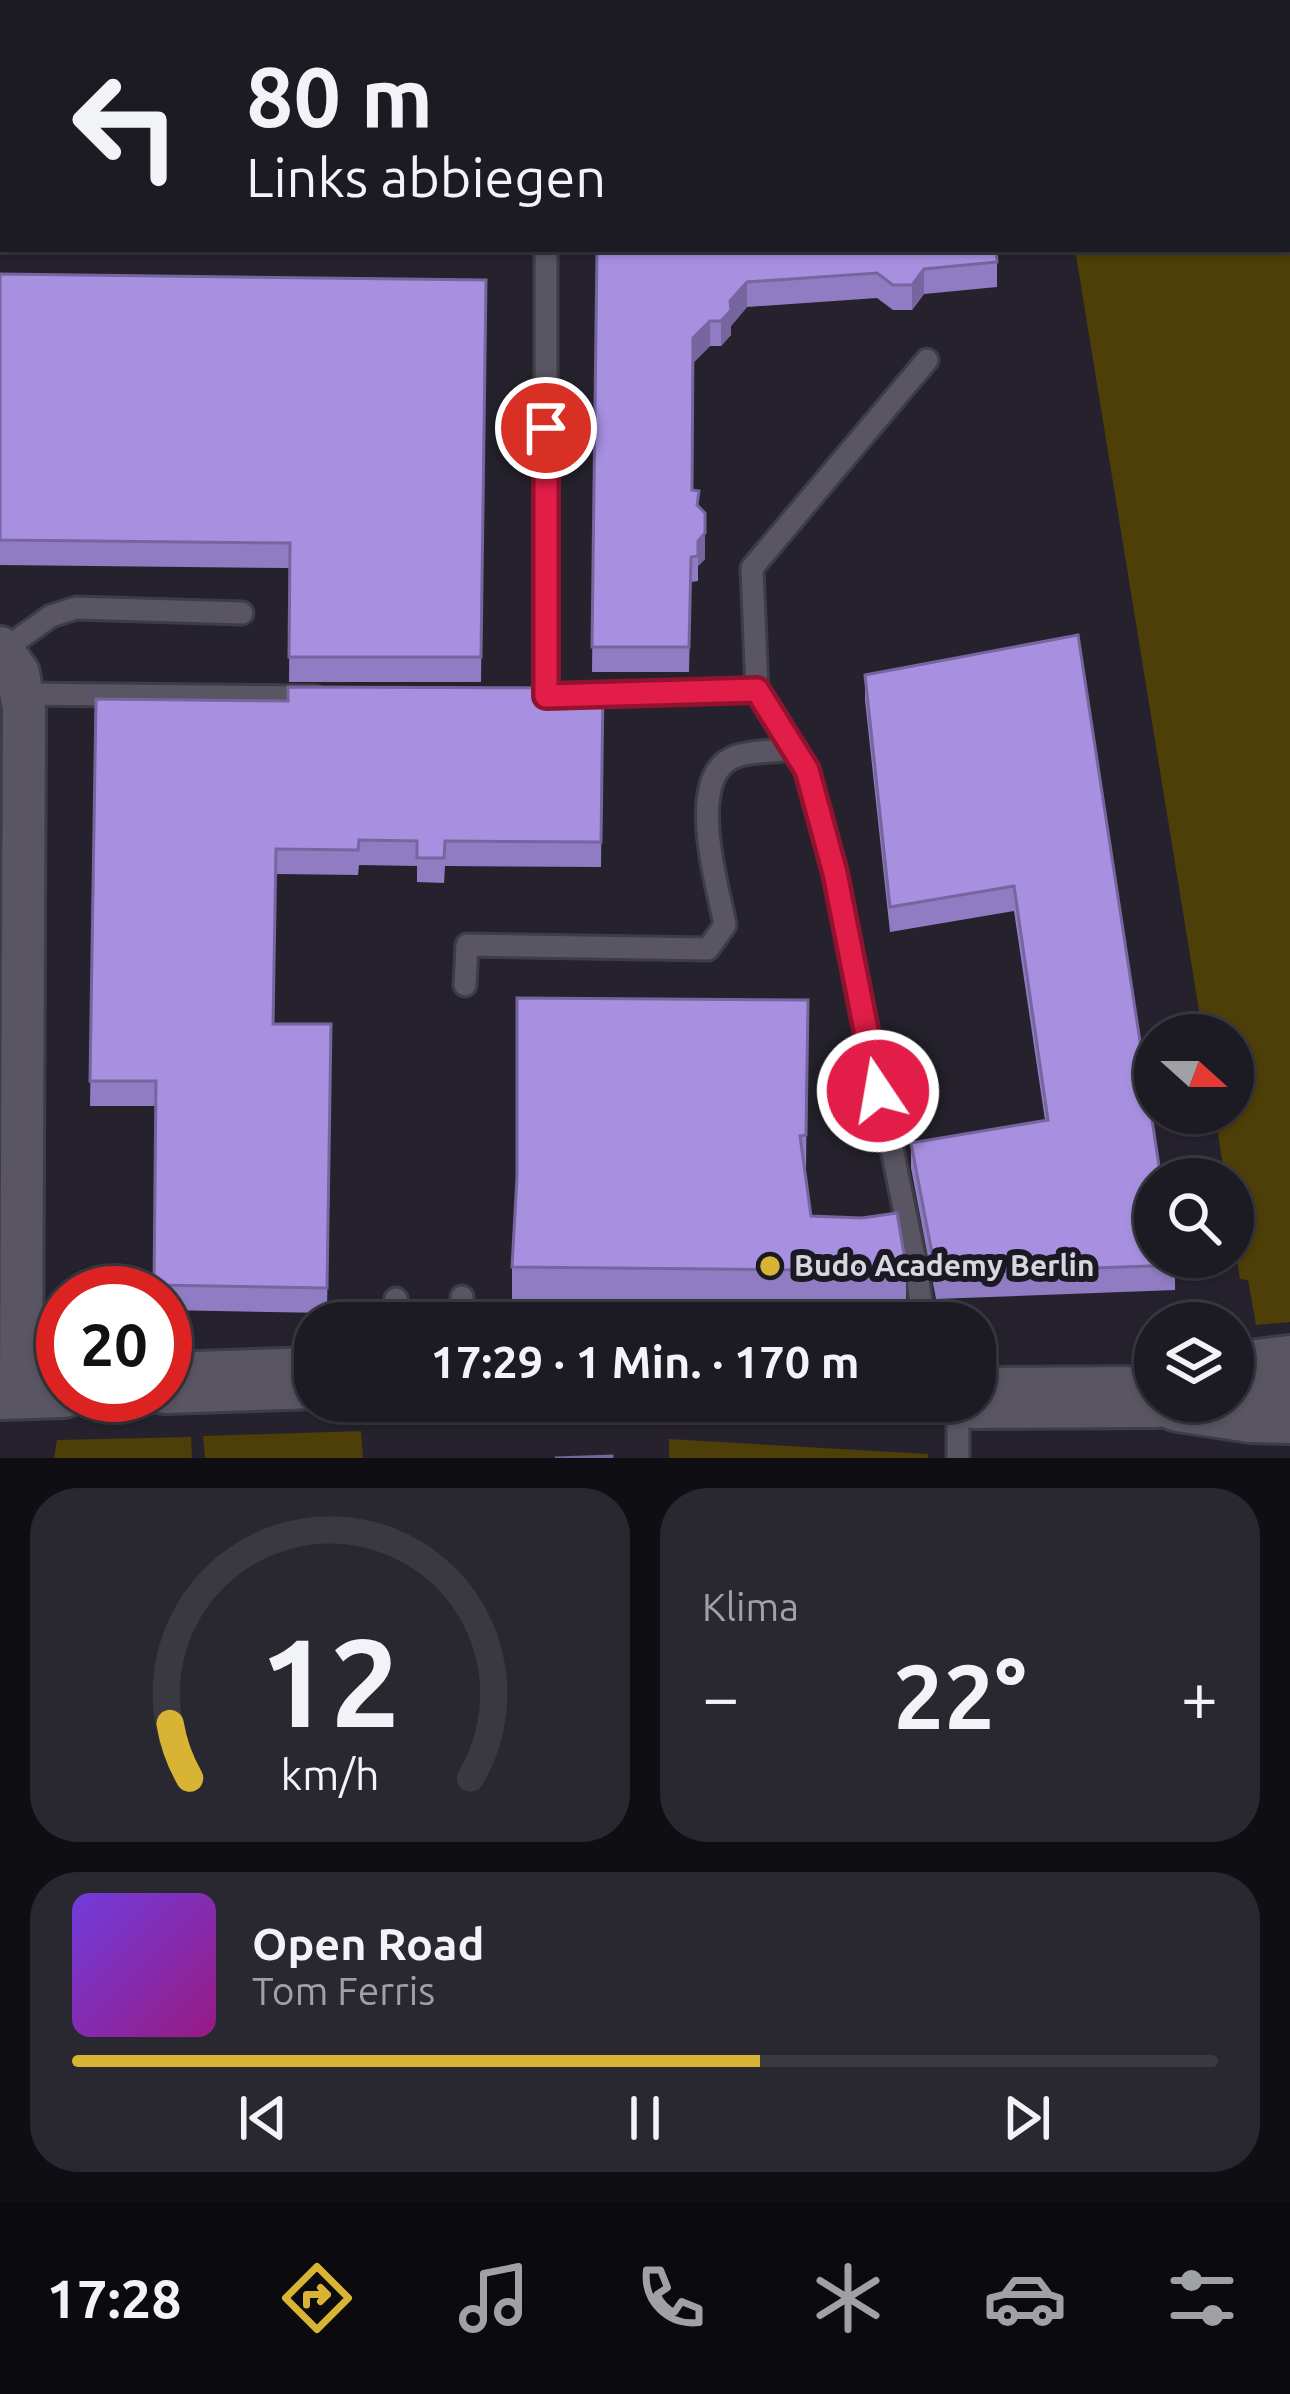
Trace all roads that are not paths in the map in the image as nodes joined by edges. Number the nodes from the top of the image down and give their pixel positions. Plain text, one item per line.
1 (546, 252) edge
2 (927, 361) dead end
3 (242, 613) dead end
4 (2, 649) edge
5 (757, 690) junction
6 (21, 694) junction
7 (342, 697) edge
8 (794, 749) junction
9 (11, 766) edge
10 (465, 985) dead end
11 (462, 1297) dead end
12 (462, 1302) edge
13 (921, 1302) edge
14 (1290, 1366) edge
15 (1254, 1370) edge
16 (294, 1379) edge
17 (192, 1382) edge
18 (28, 1388) edge
19 (996, 1398) edge
20 (1134, 1398) edge
21 (1254, 1412) edge
22 (1290, 1413) edge
23 (958, 1422) edge
24 (958, 1458) edge

1 - 5 lane
2 - 5 lane
3 - 4 lane
4 - 6 street
5 - 8 lane
6 - 7 lane
6 - 9 street
8 - 10 lane
8 - 13 lane
9 - 18 street
11 - 12 lane
14 - 15 main road
16 - 17 main road
19 - 20 main road
21 - 22 main road
23 - 24 lane

